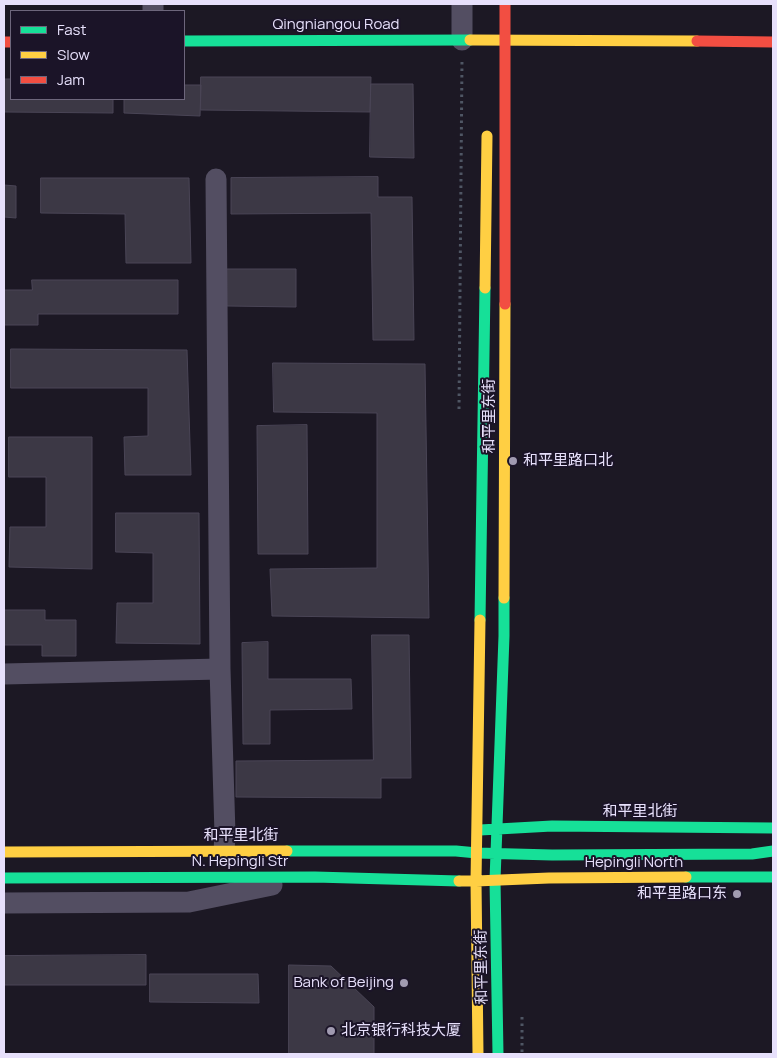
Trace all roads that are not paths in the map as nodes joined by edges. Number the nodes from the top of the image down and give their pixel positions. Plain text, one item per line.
1 (462, 4) edge
2 (506, 4) edge
3 (185, 40) edge
4 (462, 40) junction
5 (506, 40) junction
6 (773, 42) edge
7 (487, 128) dead end
8 (216, 179) dead end
9 (220, 669) junction
10 (4, 674) edge
11 (773, 828) edge
12 (498, 829) junction
13 (478, 830) junction
14 (224, 851) junction
15 (773, 851) edge
16 (4, 852) edge
17 (477, 853) junction
18 (496, 854) junction
19 (315, 877) junction
20 (773, 877) edge
21 (4, 878) edge
22 (495, 880) junction
23 (476, 881) junction
24 (4, 903) edge
25 (478, 1054) edge
26 (498, 1054) edge

1 - 4 street
2 - 5 street, 和平里东街
3 - 4 street, Qingniangou Road
4 - 5 street, Qingniangou Road
5 - 6 street
5 - 12 street, 和平里东街
7 - 13 street, 和平里东街
8 - 9 street
9 - 10 street
9 - 14 street
11 - 12 street, 和平里北街
12 - 13 street, 和平里北街
12 - 18 street, 和平里东街
13 - 17 street, 和平里东街
14 - 16 street, 和平里北街
14 - 17 street, 和平里北街
15 - 18 street
17 - 18 street, 和平里北街
17 - 23 street, 和平里东街
18 - 22 street, 和平里东街
19 - 21 street, N. Hepingli Str
19 - 23 street, N. Hepingli Str
19 - 24 street
20 - 22 street, Hepingli North
22 - 23 street, Hepingli North
22 - 26 street, 和平里东街
23 - 25 street, 和平里东街

